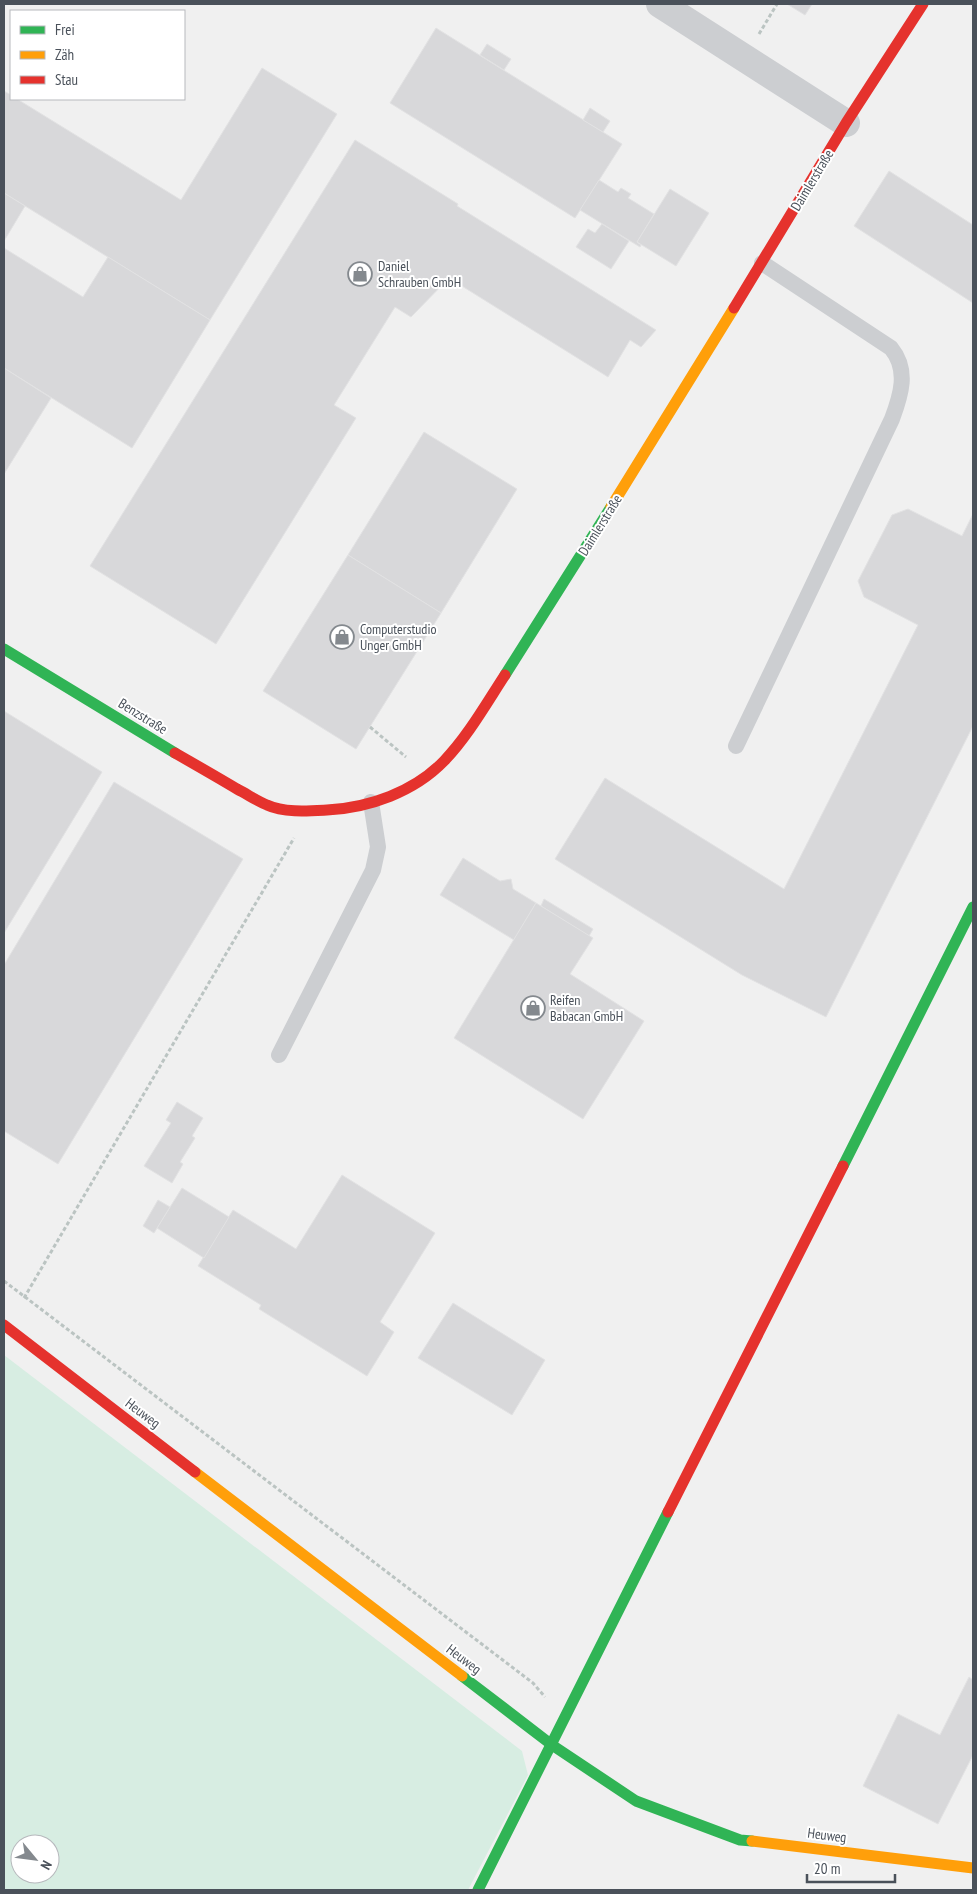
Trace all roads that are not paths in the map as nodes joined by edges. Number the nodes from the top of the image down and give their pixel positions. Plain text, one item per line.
1 (660, 4) edge
2 (923, 4) edge
3 (846, 123) junction
4 (762, 264) junction
5 (4, 649) edge
6 (736, 746) dead end
7 (371, 802) junction
8 (268, 806) joint
9 (973, 907) edge
10 (280, 1055) dead end
11 (5, 1326) edge
12 (552, 1745) junction
13 (973, 1868) edge
14 (478, 1890) edge

1 - 3 street
2 - 3 street, Daimlerstraße
3 - 4 street, Daimlerstraße
4 - 6 lane
4 - 7 street, Daimlerstraße
5 - 8 street, Benzstraße
7 - 8 street, Daimlerstraße
7 - 10 lane
9 - 12 street
11 - 12 street, Heuweg
12 - 13 street, Heuweg
12 - 14 street

